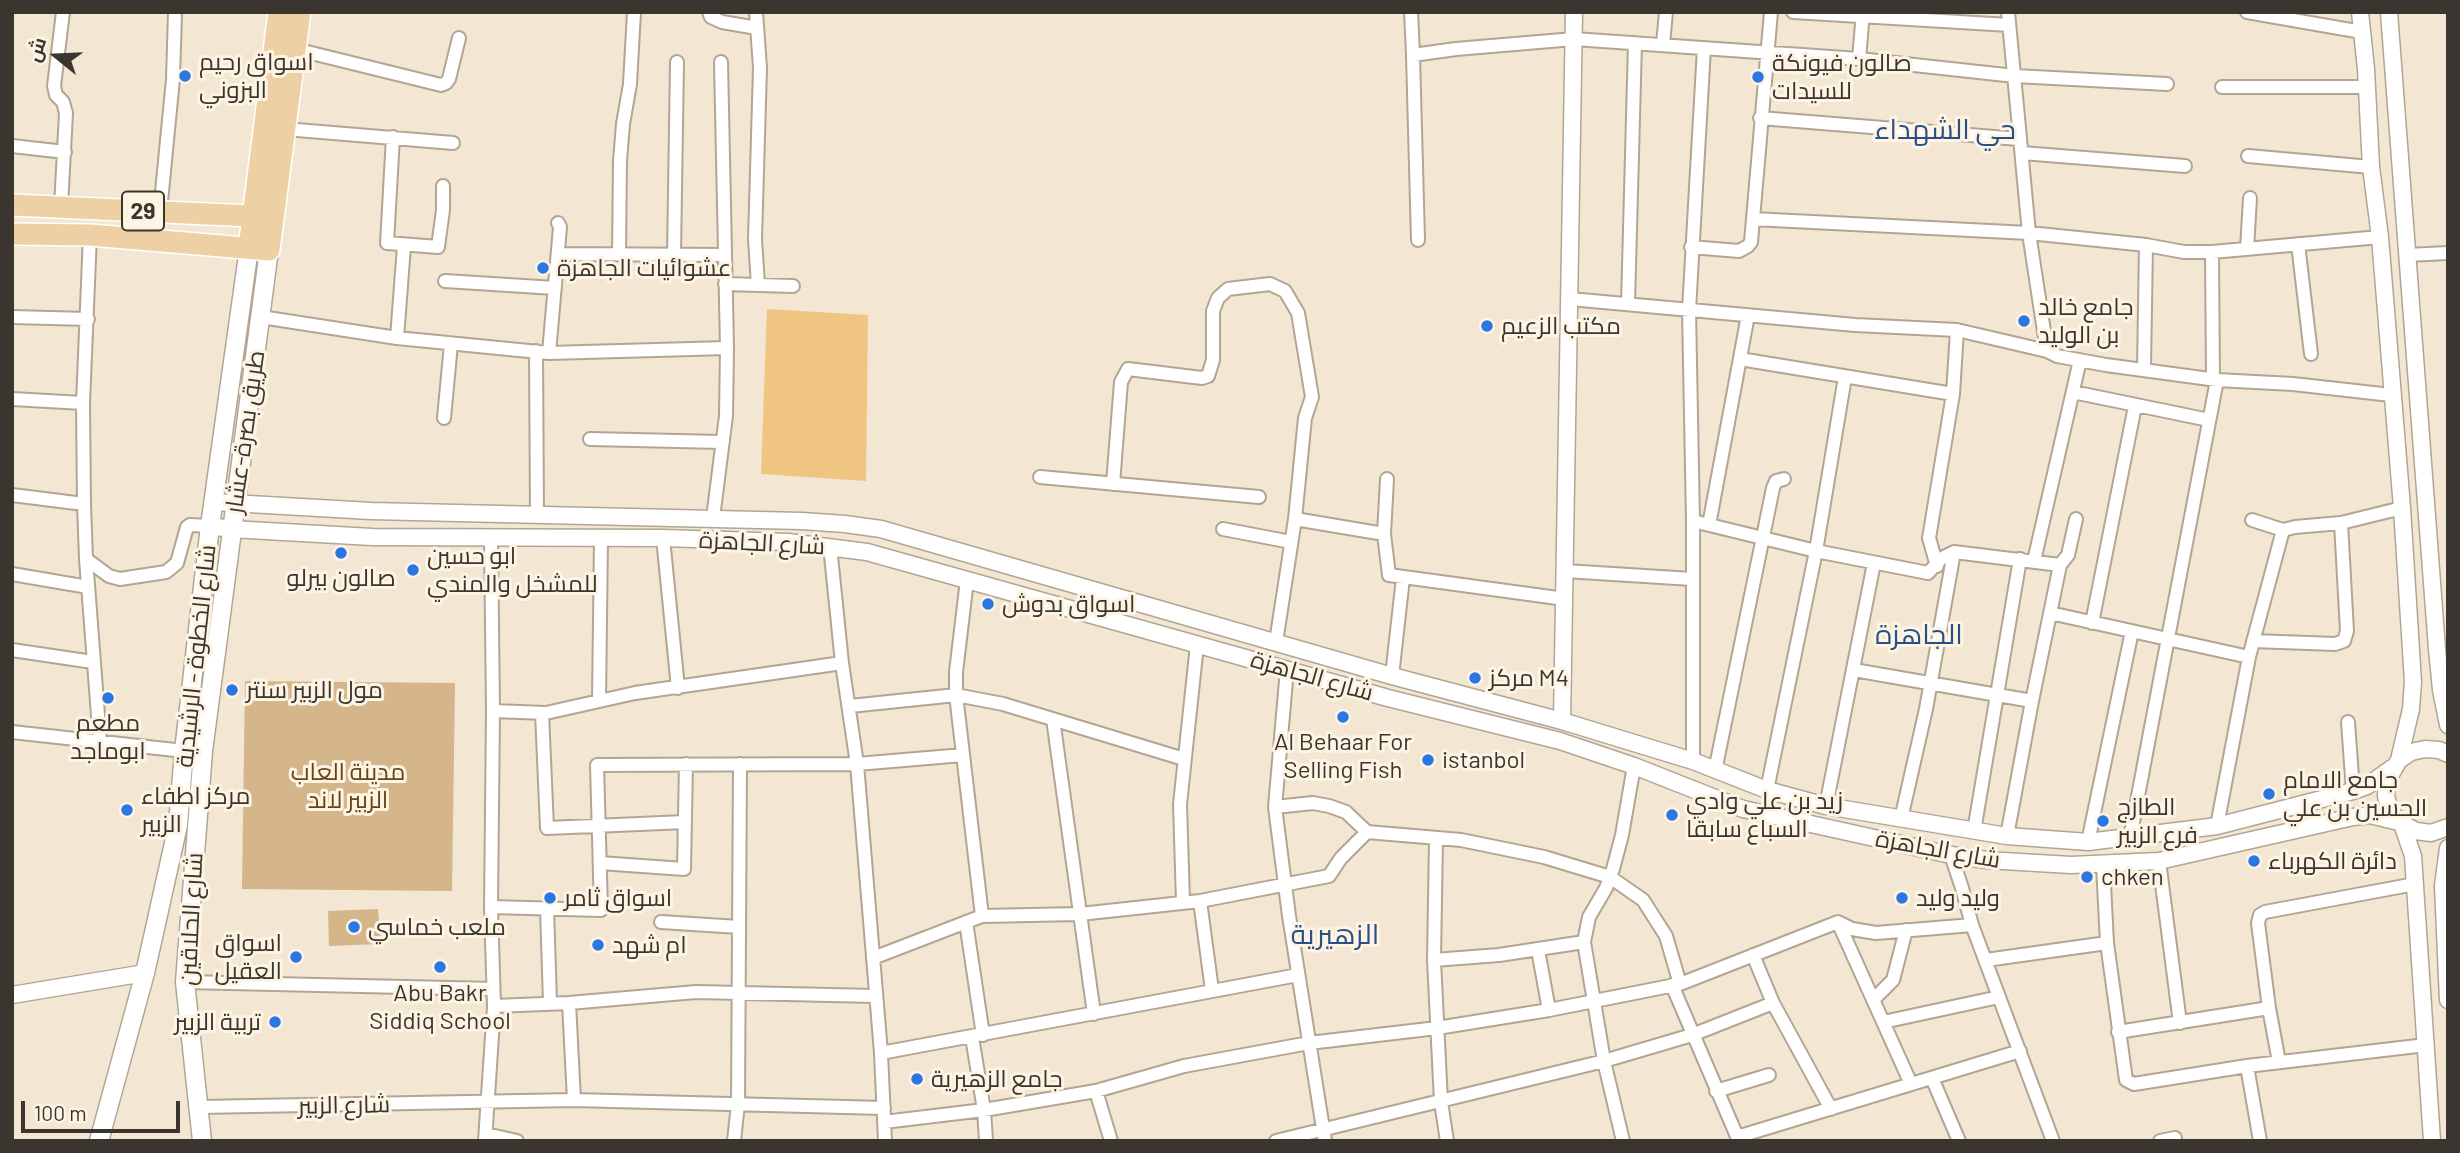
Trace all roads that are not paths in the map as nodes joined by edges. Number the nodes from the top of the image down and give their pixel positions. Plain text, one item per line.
1 (63, 12) edge
2 (175, 12) edge
3 (279, 12) edge
4 (300, 12) edge
5 (634, 12) edge
6 (709, 12) edge
7 (756, 12) edge
8 (1411, 12) edge
9 (1574, 12) edge
10 (1666, 12) edge
11 (1771, 12) edge
12 (1793, 12) edge
13 (2247, 12) edge
14 (2360, 12) edge
15 (2389, 12) edge
16 (1863, 14) edge
17 (2008, 19) edge
18 (757, 28) junction
19 (2362, 32) junction
20 (459, 38) dead end
21 (1574, 39) junction
22 (1635, 43) junction
23 (1663, 44) junction
24 (1704, 48) junction
25 (295, 49) junction
26 (1767, 53) junction
27 (1413, 55) junction
28 (1859, 59) junction
29 (677, 62) dead end
30 (722, 62) dead end
31 (2393, 68) junction
32 (2367, 69) junction
33 (2015, 76) junction
34 (2167, 84) dead end
35 (2222, 87) dead end
36 (2367, 87) junction
37 (1760, 118) junction
38 (285, 129) junction
39 (393, 137) junction
40 (2019, 139) junction
41 (453, 143) dead end
42 (12, 146) edge
43 (65, 152) junction
44 (2022, 153) junction
45 (2248, 156) dead end
46 (2185, 166) dead end
47 (2371, 166) junction
48 (443, 186) dead end
49 (2249, 198) dead end
50 (12, 205) edge
51 (61, 207) junction
52 (160, 212) junction
53 (263, 216) junction
54 (1753, 219) junction
55 (558, 223) dead end
56 (2029, 233) junction
57 (12, 234) edge
58 (90, 235) junction
59 (2380, 237) junction
60 (1418, 240) dead end
61 (2298, 244) junction
62 (2146, 245) junction
63 (404, 246) junction
64 (1691, 247) junction
65 (259, 249) junction
66 (2247, 249) junction
67 (2212, 252) junction
68 (2448, 253) edge
69 (558, 254) junction
70 (619, 254) junction
71 (674, 255) junction
72 (724, 255) junction
73 (2407, 255) junction
74 (445, 281) dead end
75 (724, 284) junction
76 (758, 285) junction
77 (793, 286) dead end
78 (555, 288) junction
79 (1570, 299) junction
80 (1628, 304) junction
81 (1689, 310) junction
82 (1748, 315) junction
83 (12, 317) edge
84 (261, 317) junction
85 (88, 319) junction
86 (1957, 330) junction
87 (397, 338) junction
88 (451, 344) junction
89 (727, 348) junction
90 (2047, 351) junction
91 (543, 352) junction
92 (2311, 354) dead end
93 (1740, 359) junction
94 (2080, 360) junction
95 (2144, 369) junction
96 (1845, 377) junction
97 (2215, 379) junction
98 (2073, 392) junction
99 (1953, 394) junction
100 (2392, 394) junction
101 (12, 399) edge
102 (83, 403) junction
103 (2135, 406) junction
104 (444, 418) dead end
105 (2209, 421) junction
106 (590, 439) dead end
107 (721, 442) junction
108 (1040, 477) dead end
109 (1387, 479) dead end
110 (1784, 479) dead end
111 (1113, 484) junction
112 (12, 495) edge
113 (1259, 497) dead end
114 (214, 502) junction
115 (84, 504) junction
116 (236, 505) junction
117 (2402, 508) junction
118 (372, 511) junction
119 (537, 514) junction
120 (713, 518) junction
121 (1295, 519) junction
122 (2076, 519) dead end
123 (2252, 520) dead end
124 (1693, 521) junction
125 (2341, 523) junction
126 (1709, 525) junction
127 (210, 526) junction
128 (231, 529) junction
129 (1223, 529) dead end
130 (2283, 530) junction
131 (1384, 534) junction
132 (372, 537) junction
133 (491, 537) junction
134 (663, 538) junction
135 (601, 539) junction
136 (1763, 540) junction
137 (1291, 542) junction
138 (830, 546) junction
139 (1816, 551) junction
140 (1954, 552) junction
141 (86, 559) junction
142 (2020, 559) junction
143 (2034, 561) junction
144 (1874, 563) junction
145 (2060, 565) junction
146 (1937, 566) junction
147 (1565, 571) junction
148 (12, 574) edge
149 (1403, 578) junction
150 (1692, 579) junction
151 (967, 580) junction
152 (88, 587) junction
153 (1565, 599) junction
154 (2050, 613) junction
155 (2092, 623) junction
156 (2132, 631) junction
157 (2167, 639) junction
158 (2253, 641) junction
159 (1276, 642) junction
160 (1197, 645) junction
161 (12, 650) edge
162 (2249, 657) junction
163 (93, 662) junction
164 (842, 663) junction
165 (1287, 669) junction
166 (1854, 670) junction
167 (1392, 676) junction
168 (1930, 683) junction
169 (678, 688) junction
170 (956, 695) junction
171 (1997, 695) junction
172 (1388, 698) junction
173 (599, 701) junction
174 (2032, 701) junction
175 (850, 706) junction
176 (493, 711) junction
177 (542, 713) junction
178 (1054, 719) junction
179 (1562, 722) junction
180 (2348, 722) dead end
181 (2448, 725) edge
182 (12, 732) edge
183 (100, 741) junction
184 (184, 751) junction
185 (2448, 754) edge
186 (963, 755) junction
187 (1184, 759) junction
188 (1693, 761) junction
189 (686, 764) junction
190 (740, 764) junction
191 (856, 764) junction
192 (2396, 764) junction
193 (1634, 766) junction
194 (1715, 771) junction
195 (182, 780) junction
196 (201, 781) junction
197 (1766, 790) junction
198 (2353, 791) junction
199 (2293, 805) junction
200 (1826, 806) junction
201 (1275, 807) junction
202 (1849, 810) junction
203 (1901, 819) junction
204 (685, 821) junction
205 (2400, 823) junction
206 (2217, 826) junction
207 (599, 827) junction
208 (2448, 827) edge
209 (2299, 829) junction
210 (1845, 831) junction
211 (1974, 831) junction
212 (1367, 832) junction
213 (2007, 835) junction
214 (2130, 838) junction
215 (1436, 839) junction
216 (2069, 842) junction
217 (2088, 842) junction
218 (2448, 848) edge
219 (1951, 855) junction
220 (2160, 861) junction
221 (600, 863) junction
222 (2071, 865) junction
223 (2103, 865) junction
224 (1610, 877) junction
225 (2415, 884) junction
226 (1285, 885) junction
227 (1200, 901) junction
228 (1183, 902) junction
229 (491, 907) junction
230 (547, 909) junction
231 (1080, 914) junction
232 (982, 916) junction
233 (661, 922) dead end
234 (966, 922) junction
235 (1838, 922) junction
236 (1972, 925) junction
237 (739, 927) junction
238 (1906, 930) junction
239 (1584, 942) junction
240 (2106, 943) junction
241 (1538, 950) junction
242 (1753, 955) junction
243 (873, 958) junction
244 (1434, 960) junction
245 (1986, 960) junction
246 (145, 974) junction
247 (1298, 975) junction
248 (185, 982) junction
249 (1676, 984) junction
250 (493, 989) junction
251 (1212, 990) junction
252 (738, 992) junction
253 (12, 995) edge
254 (875, 996) junction
255 (1999, 997) junction
256 (1592, 1000) junction
257 (1873, 1000) junction
258 (2448, 1000) edge
259 (550, 1002) junction
260 (569, 1003) junction
261 (1773, 1003) junction
262 (494, 1006) junction
263 (2269, 1008) junction
264 (1549, 1010) junction
265 (1094, 1014) junction
266 (1883, 1022) junction
267 (2180, 1023) junction
268 (1437, 1028) junction
269 (2118, 1032) junction
270 (1692, 1035) junction
271 (977, 1036) junction
272 (1308, 1043) junction
273 (2426, 1045) junction
274 (2020, 1051) junction
275 (881, 1053) junction
276 (1604, 1061) junction
277 (2279, 1062) junction
278 (2247, 1066) junction
279 (1769, 1075) dead end
280 (1932, 1078) junction
281 (1911, 1084) junction
282 (1096, 1091) junction
283 (1716, 1091) junction
284 (574, 1100) junction
285 (489, 1102) junction
286 (1441, 1102) junction
287 (738, 1104) junction
288 (200, 1107) junction
289 (884, 1108) junction
290 (1831, 1109) junction
291 (984, 1110) junction
292 (884, 1122) junction
293 (1324, 1135) edge
294 (486, 1137) edge
295 (2175, 1138) dead end
296 (1738, 1139) edge
297 (2050, 1140) edge
298 (99, 1141) edge
299 (202, 1141) edge
300 (517, 1141) edge
301 (734, 1141) edge
302 (885, 1141) edge
303 (986, 1141) edge
304 (1111, 1141) edge
305 (1276, 1141) edge
306 (1447, 1141) edge
307 (1623, 1141) edge
308 (1959, 1141) edge
309 (2160, 1141) edge
310 (2260, 1141) edge
311 (2432, 1141) edge

1 - 43 street
2 - 52 street
3 - 53 main road
4 - 25 main road
5 - 70 street
6 - 18 street
7 - 18 street
8 - 27 street
9 - 21 street
10 - 23 street
11 - 26 street
12 - 16 street
13 - 19 street
14 - 19 street
15 - 31 street
16 - 17 street
16 - 28 street
17 - 33 street
18 - 76 street
19 - 32 street
20 - 25 street
21 - 22 street
21 - 27 street
21 - 79 street
22 - 23 street
22 - 80 street
23 - 24 street
24 - 26 street
24 - 64 street
25 - 38 main road
26 - 28 street
26 - 37 street
27 - 60 street
28 - 33 street
29 - 71 street
30 - 72 street
31 - 32 street
31 - 73 street
32 - 36 street
33 - 34 street
33 - 40 street
35 - 36 street
36 - 47 street
37 - 40 street
37 - 54 street
38 - 39 street
38 - 53 main road
39 - 41 street
39 - 63 street
40 - 44 street
42 - 43 street
43 - 51 street
44 - 46 street
44 - 56 street
45 - 47 street
47 - 59 street
48 - 63 street
49 - 66 street
50 - 51 main road, 29
51 - 52 main road, 29
52 - 53 main road, 29
53 - 65 main road
54 - 56 street
54 - 64 street
55 - 69 street
56 - 62 street
56 - 90 street
57 - 58 main road, 29
58 - 65 main road, 29
58 - 85 street
59 - 61 street
59 - 100 street
61 - 66 street
61 - 92 street
62 - 67 street
62 - 95 street
63 - 87 street
64 - 81 street
65 - 84 main road, طريق بصرة-عشار
65 - 114 main road, شارع الخطوة - الرشيدية
66 - 67 street
67 - 97 street
68 - 73 street
69 - 70 street
69 - 78 street
70 - 71 street
71 - 72 street
72 - 75 street
73 - 181 street
74 - 78 street
75 - 76 street
75 - 89 street
76 - 77 street
78 - 91 street
79 - 80 street
79 - 147 street
80 - 81 street
81 - 82 street
81 - 124 street
82 - 86 street
82 - 93 street
83 - 85 street
84 - 87 street
84 - 116 main road, طريق بصرة-عشار
85 - 102 street
86 - 90 street
86 - 99 street
87 - 88 street
88 - 91 street
88 - 104 street
89 - 91 street
89 - 107 street
90 - 94 street
91 - 119 street
93 - 96 street
93 - 126 street
94 - 95 street
94 - 98 street
95 - 97 street
96 - 99 street
96 - 139 street
97 - 100 street
97 - 105 street
98 - 103 street
98 - 143 street
99 - 146 street
100 - 117 street
101 - 102 street
102 - 115 street
103 - 105 street
103 - 155 street
105 - 157 street
106 - 107 street
107 - 120 street
108 - 111 street
109 - 131 street
110 - 136 street
111 - 113 street
111 - 121 street
112 - 115 street
114 - 116 street, شارع الجاهزة
114 - 127 main road, شارع الخطوة - الرشيدية
115 - 141 street
116 - 118 street, شارع الجاهزة
116 - 128 main road, طريق بصرة-عشار
117 - 125 street
117 - 192 street
118 - 119 street, شارع الجاهزة
118 - 132 street
119 - 120 street, شارع الجاهزة
120 - 159 street, شارع الجاهزة
121 - 131 street
121 - 137 street
122 - 145 street
123 - 130 street
124 - 126 street
124 - 150 street
125 - 130 street
125 - 158 street
126 - 136 street
127 - 128 street, شارع الجاهزة
127 - 141 street
127 - 184 main road, شارع الخطوة - الرشيدية
128 - 132 street, شارع الجاهزة
128 - 196 main road, طريق بصرة-عشار
129 - 137 street
130 - 158 street
131 - 149 street
132 - 133 street, شارع الجاهزة
133 - 135 street, شارع الجاهزة
133 - 176 street
134 - 135 street, شارع الجاهزة
134 - 138 street, شارع الجاهزة
134 - 169 street
135 - 173 street
136 - 139 street
136 - 194 street
137 - 159 street
138 - 151 street, شارع الجاهزة
138 - 164 street
139 - 144 street
139 - 197 street
140 - 142 street
140 - 146 street
140 - 168 street
141 - 152 street
142 - 143 street
142 - 171 street
143 - 145 street
144 - 146 street
144 - 166 street
145 - 154 street
147 - 150 street
147 - 153 street
148 - 152 street
149 - 153 street
149 - 167 street
150 - 188 street
151 - 160 street, شارع الجاهزة
151 - 170 street
152 - 163 street
153 - 179 street
154 - 155 street
154 - 174 street
155 - 156 street
156 - 157 street
156 - 217 street
157 - 162 street
157 - 214 street
158 - 162 street
159 - 167 street, شارع الجاهزة
160 - 165 street, شارع الجاهزة
160 - 187 street
161 - 163 street
162 - 206 street
163 - 183 street
164 - 169 street
164 - 175 street
165 - 172 street, شارع الجاهزة
165 - 201 street
166 - 168 street
166 - 200 street
167 - 172 street
167 - 179 street, شارع الجاهزة
168 - 171 street
168 - 203 street
169 - 173 street
170 - 175 street
170 - 178 street
170 - 186 street
171 - 174 street
171 - 211 street
172 - 193 street, شارع الجاهزة
173 - 177 street
174 - 213 street
175 - 191 street
176 - 177 street
176 - 229 street
177 - 207 street
178 - 187 street
178 - 231 street
179 - 188 street, شارع الجاهزة
180 - 198 street
182 - 183 street
183 - 184 street
184 - 195 main road, شارع الخطوة - الرشيدية
185 - 192 street, شارع الجاهزة
186 - 191 street
186 - 232 street
187 - 228 street
188 - 194 street, شارع الجاهزة
189 - 190 street
189 - 204 street
189 - 207 street
190 - 191 street
190 - 237 street
191 - 243 street
192 - 198 street, شارع الجاهزة
192 - 205 street
193 - 210 street, شارع الجاهزة
193 - 224 street
194 - 197 street, شارع الجاهزة
195 - 196 main road
195 - 246 main road, شارع الخطوة - الرشيدية
196 - 248 main road, شارع الحلاقين
197 - 200 street, شارع الجاهزة
198 - 199 street, شارع الجاهزة
199 - 206 street, شارع الجاهزة
199 - 209 street
200 - 202 street, شارع الجاهزة
201 - 212 street
201 - 226 street
202 - 203 street, شارع الجاهزة
202 - 210 street
203 - 211 street, شارع الجاهزة
204 - 207 street
204 - 221 street
205 - 208 street, شارع الجاهزة
205 - 209 street, شارع الجاهزة
205 - 225 street
206 - 214 street, شارع الجاهزة
207 - 221 street
209 - 220 street, شارع الجاهزة
210 - 219 street, شارع الجاهزة
211 - 213 street, شارع الجاهزة
212 - 215 street
212 - 226 street
213 - 216 street, شارع الجاهزة
214 - 217 street, شارع الجاهزة
215 - 224 street
215 - 244 street
216 - 217 street, شارع الجاهزة
216 - 222 street
218 - 258 street
219 - 222 street, شارع الجاهزة
219 - 236 street
220 - 223 street, شارع الجاهزة
220 - 267 street
221 - 230 street
222 - 223 street, شارع الجاهزة
223 - 240 street
224 - 239 street
224 - 249 street
225 - 263 street
225 - 273 street
226 - 227 street
226 - 247 street
227 - 228 street
227 - 251 street
228 - 231 street
229 - 230 street
229 - 250 street
230 - 259 street
231 - 232 street
231 - 265 street
232 - 234 street
233 - 237 street
234 - 243 street
234 - 271 street
235 - 238 street
235 - 242 street
235 - 257 street
236 - 238 street
236 - 245 street
237 - 252 street
238 - 257 street
239 - 241 street
239 - 256 street
240 - 245 street
240 - 269 street
241 - 244 street
241 - 264 street
242 - 249 street
242 - 261 street
243 - 254 street
244 - 268 street
245 - 255 street
246 - 253 street
246 - 298 main road, شارع الخطوة - الرشيدية
247 - 251 street
247 - 272 street
248 - 250 street
248 - 288 main road, شارع الحلاقين
249 - 256 street
249 - 270 street
250 - 262 street
251 - 265 street
252 - 254 street
252 - 260 street
252 - 287 street
254 - 275 street
255 - 266 street
255 - 274 street
256 - 264 street
256 - 276 street
257 - 266 street
259 - 260 street
259 - 262 street
260 - 284 street
261 - 270 street
261 - 290 street
262 - 285 street
263 - 267 street
263 - 277 street
264 - 268 street
265 - 271 street
266 - 281 street
267 - 269 street
268 - 272 street
268 - 286 street
269 - 278 street
270 - 276 street
270 - 283 street
271 - 275 street
271 - 291 street
272 - 282 street
272 - 293 street
273 - 277 street
273 - 311 street
274 - 280 street
274 - 297 street
275 - 289 street
276 - 286 street
276 - 307 street
277 - 278 street
278 - 310 street
279 - 283 street
280 - 281 street
280 - 308 street
281 - 290 street
282 - 291 street
282 - 304 street
283 - 296 street
284 - 285 street, شارع الزبير
284 - 287 street, شارع الزبير
285 - 288 street, شارع الزبير
285 - 294 street
286 - 293 street
286 - 306 street
287 - 289 street, شارع الزبير
287 - 301 street
288 - 299 main road, شارع الحلاقين
289 - 292 street
290 - 296 street
291 - 292 street
291 - 303 street
292 - 302 street
293 - 305 street
294 - 300 street
295 - 309 street

